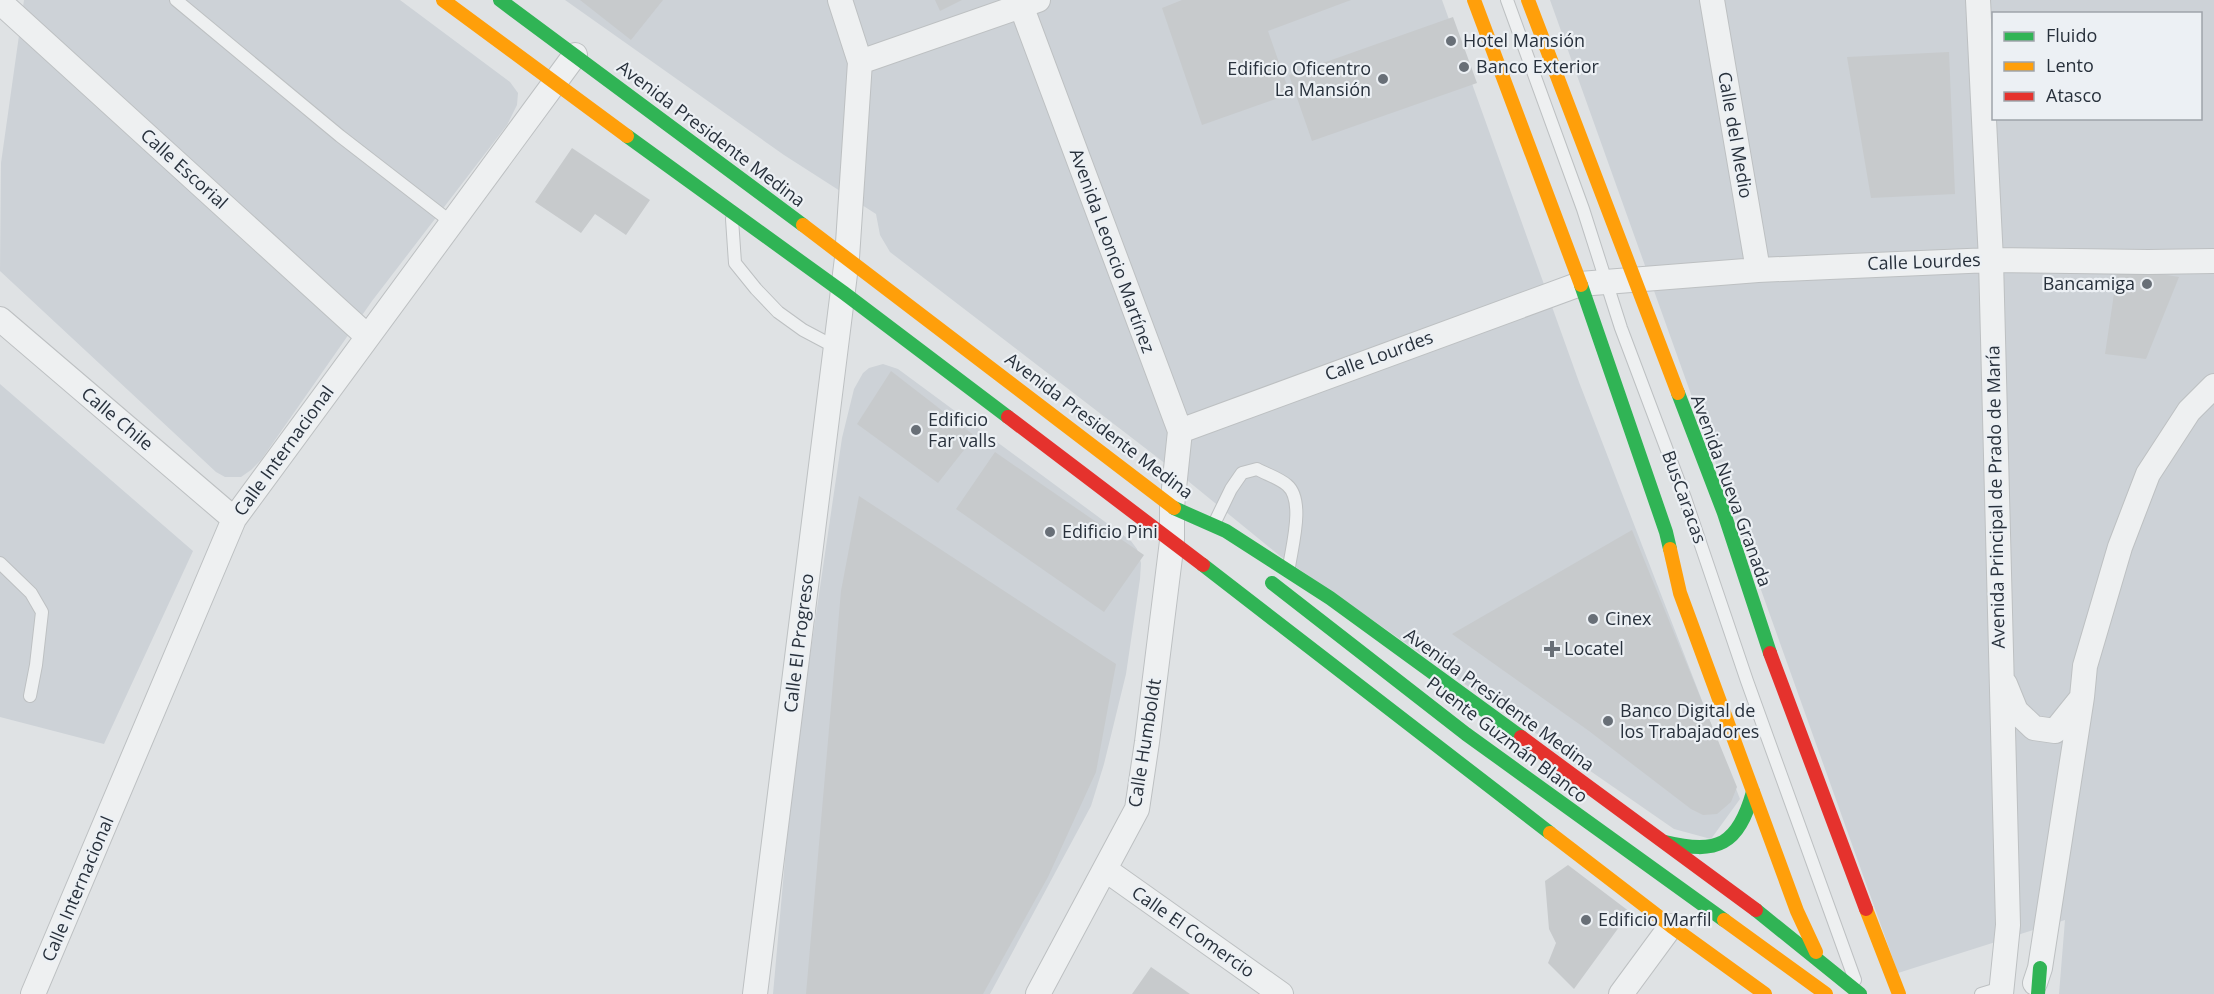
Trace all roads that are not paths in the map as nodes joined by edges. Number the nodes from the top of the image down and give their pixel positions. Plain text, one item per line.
1 (176, 0) edge
2 (443, 0) edge
3 (500, 0) edge
4 (840, 0) edge
5 (1474, 0) edge
6 (1507, 0) edge
7 (1528, 0) edge
8 (1712, 0) edge
9 (1978, 0) edge
10 (0, 2) edge
11 (1026, 2) edge
12 (575, 55) junction
13 (860, 62) junction
14 (553, 83) junction
15 (731, 212) junction
16 (451, 222) junction
17 (847, 258) junction
18 (1991, 260) junction
19 (2214, 261) edge
20 (1758, 270) junction
21 (1635, 280) junction
22 (1606, 282) junction
23 (1580, 284) junction
24 (844, 292) junction
25 (0, 319) edge
26 (367, 336) junction
27 (837, 348) junction
28 (2214, 386) edge
29 (1179, 431) junction
30 (1060, 457) junction
31 (1172, 507) junction
32 (234, 519) junction
33 (1213, 525) junction
34 (1172, 541) junction
35 (1219, 543) dead end
36 (0, 563) edge
37 (1288, 571) junction
38 (1257, 572) dead end
39 (2000, 670) junction
40 (30, 696) dead end
41 (2082, 697) junction
42 (1753, 792) junction
43 (1660, 840) junction
44 (1106, 870) junction
45 (1671, 926) junction
46 (1820, 960) junction
47 (2040, 968) junction
48 (1994, 992) edge
49 (33, 994) edge
50 (755, 994) edge
51 (1038, 994) edge
52 (1281, 994) edge
53 (1621, 994) edge
54 (1765, 994) edge
55 (1828, 994) edge
56 (1860, 994) edge
57 (1899, 994) edge
58 (2031, 994) edge
59 (2038, 994) edge

1 - 16 lane
2 - 14 street
3 - 12 street, Avenida Presidente Medina
4 - 13 street
5 - 23 street
6 - 22 lane, BusCaracas
7 - 21 street, Avenida Nueva Granada
8 - 20 street, Calle del Medio
9 - 18 street, Avenida Principal de Prado de María
10 - 26 street, Calle Escorial
11 - 13 street
11 - 29 street, Avenida Leoncio Martínez
12 - 14 street, Calle Internacional
12 - 17 street, Avenida Presidente Medina
13 - 17 street, Calle El Progreso
14 - 15 street
14 - 16 street, Calle Internacional
15 - 24 street
15 - 27 lane
16 - 26 street, Calle Internacional
17 - 24 street, Calle El Progreso
17 - 31 street, Avenida Presidente Medina
18 - 19 street, Calle Lourdes
18 - 20 street, Calle Lourdes
18 - 39 street, Avenida Principal de Prado de María
20 - 21 street, Calle Lourdes
21 - 22 street, Calle Lourdes
21 - 57 street, Avenida Nueva Granada
22 - 23 street, Calle Lourdes
22 - 56 lane, BusCaracas
23 - 29 street, Calle Lourdes
23 - 42 street
24 - 27 street, Calle El Progreso
24 - 30 street
25 - 32 street, Calle Chile
26 - 32 street, Calle Internacional
27 - 50 street, Calle El Progreso
28 - 41 street
29 - 31 street, Avenida Leoncio Martínez
30 - 31 street
30 - 34 street
31 - 33 street, Avenida Presidente Medina
31 - 34 street, Calle Humboldt
31 - 35 street
32 - 49 street, Calle Internacional
33 - 37 street, Avenida Presidente Medina
33 - 37 lane
34 - 44 street, Calle Humboldt
34 - 45 street
36 - 40 lane
37 - 43 street, Avenida Presidente Medina
38 - 55 street, Puente Guzmán Blanco
39 - 41 street
39 - 48 street, Avenida Principal de Prado de María
41 - 47 street
42 - 43 street
42 - 46 street
43 - 46 street, Avenida Presidente Medina
44 - 51 street, Calle Humboldt
44 - 52 street, Calle El Comercio
45 - 53 street
45 - 54 street
46 - 55 street
46 - 56 street, Avenida Presidente Medina
47 - 58 street
47 - 59 street

